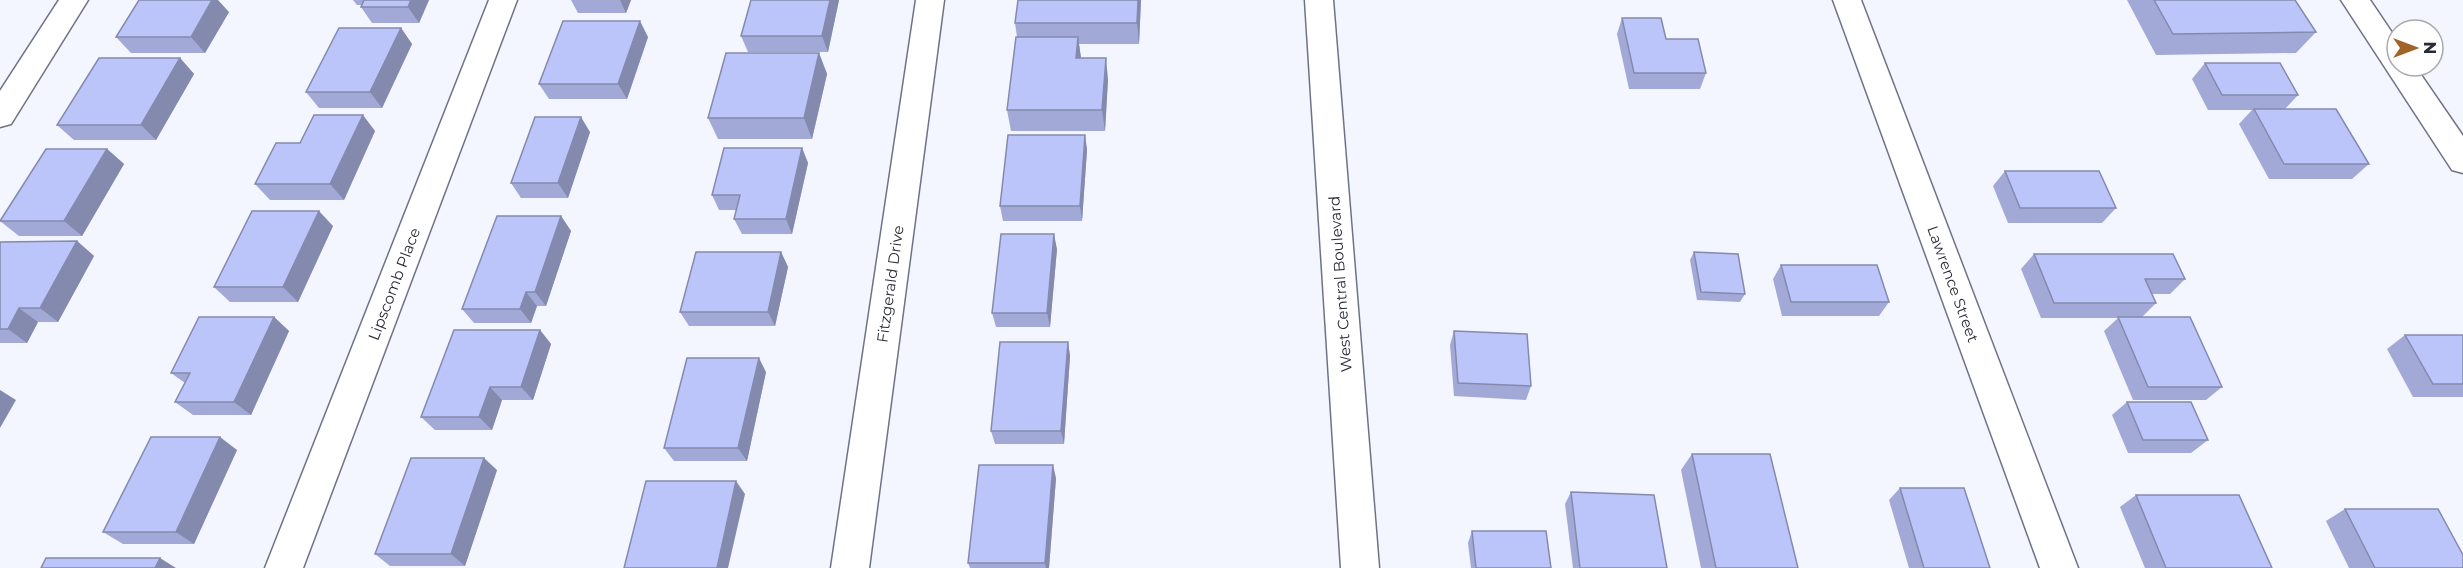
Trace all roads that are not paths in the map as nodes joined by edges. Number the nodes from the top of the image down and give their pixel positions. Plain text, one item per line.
1 (74, 0) edge
2 (503, 0) edge
3 (930, 0) edge
4 (1319, 0) edge
5 (1847, 0) edge
6 (2355, 0) edge
7 (2385, 45) edge
8 (2407, 78) edge
9 (0, 116) edge
10 (2463, 161) edge
11 (284, 568) edge
12 (850, 568) edge
13 (1360, 568) edge
14 (2059, 568) edge

1 - 9 street
2 - 11 street, Lipscomb Place
3 - 12 street, Fitzgerald Drive
4 - 13 street, West Central Boulevard
5 - 14 street, Lawrence Street
6 - 7 street
8 - 10 street

